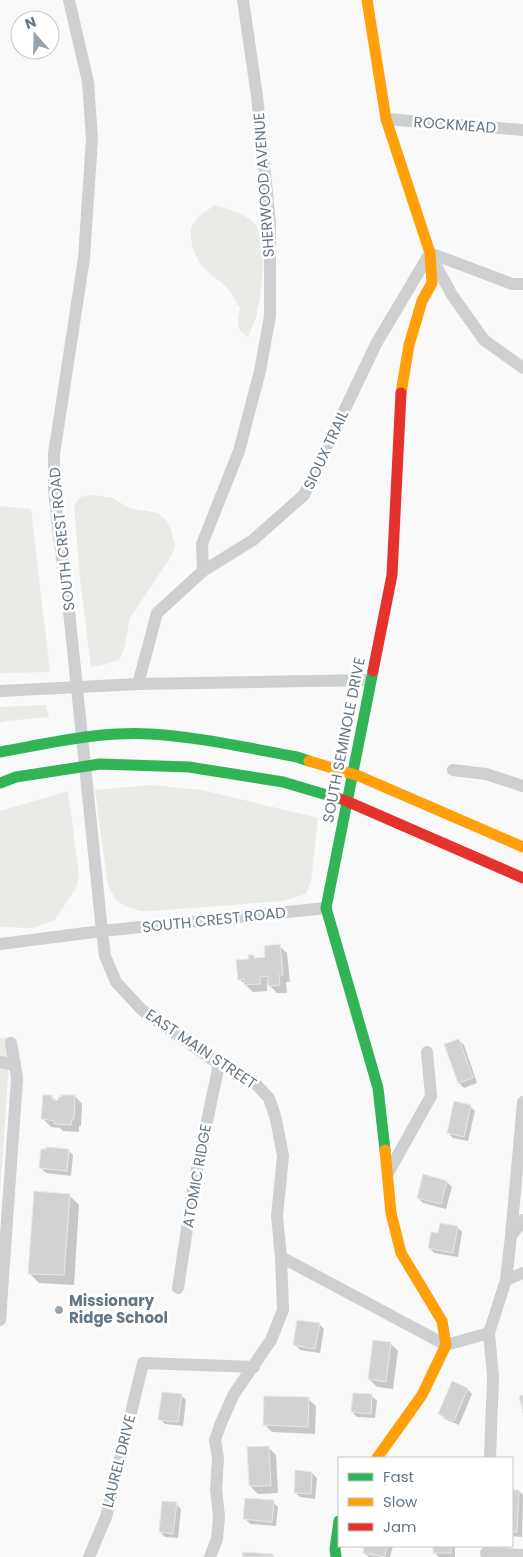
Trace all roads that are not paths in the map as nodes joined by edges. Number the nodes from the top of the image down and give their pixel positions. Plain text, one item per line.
1 (69, 0) edge
2 (243, 0) edge
3 (367, 0) edge
4 (386, 119) junction
5 (523, 130) edge
6 (430, 253) junction
7 (523, 284) edge
8 (523, 368) edge
9 (203, 571) junction
10 (370, 680) junction
11 (138, 684) junction
12 (0, 692) edge
13 (0, 752) edge
14 (453, 770) dead end
15 (0, 783) edge
16 (523, 786) edge
17 (523, 847) edge
18 (523, 878) edge
19 (326, 908) junction
20 (102, 931) junction
21 (0, 944) edge
22 (11, 1044) dead end
23 (427, 1052) dead end
24 (0, 1062) edge
25 (219, 1064) junction
26 (15, 1065) junction
27 (523, 1102) edge
28 (388, 1173) junction
29 (523, 1220) edge
30 (511, 1236) junction
31 (280, 1257) junction
32 (523, 1273) edge
33 (506, 1280) junction
34 (178, 1288) dead end
35 (0, 1320) edge
36 (489, 1333) junction
37 (446, 1345) junction
38 (254, 1366) junction
39 (378, 1457) edge
40 (490, 1457) edge
41 (338, 1528) edge
42 (486, 1552) edge
43 (523, 1555) edge
44 (89, 1557) edge
45 (210, 1557) edge
46 (336, 1557) edge

1 - 20 street, SOUTH CREST ROAD
2 - 9 street, SHERWOOD AVENUE
3 - 4 main road, SOUTH SEMINOLE DRIVE
4 - 5 street, ROCKMEAD
4 - 6 main road, SOUTH SEMINOLE DRIVE
6 - 7 street
6 - 8 street
6 - 9 street, SIOUX TRAIL
6 - 10 main road, SOUTH SEMINOLE DRIVE
9 - 11 street, SIOUX TRAIL
10 - 11 street
10 - 19 main road, SOUTH SEMINOLE DRIVE
11 - 12 street
13 - 17 main road
14 - 16 street
15 - 18 main road
19 - 20 street, SOUTH CREST ROAD
19 - 28 main road, SOUTH SEMINOLE DRIVE
20 - 21 street, SOUTH CREST ROAD
20 - 25 street, EAST MAIN STREET
22 - 26 street
23 - 28 street
24 - 26 street
25 - 31 street, EAST MAIN STREET
25 - 34 street, ATOMIC RIDGE
26 - 35 street
27 - 30 street
28 - 37 main road, SOUTH SEMINOLE DRIVE
29 - 30 street
30 - 33 street
31 - 37 street
31 - 38 street, EAST MAIN STREET
32 - 33 street
33 - 36 street
36 - 37 street
36 - 40 street
37 - 39 main road
38 - 44 street, LAUREL DRIVE
38 - 45 street, EAST MAIN STREET
41 - 46 main road
42 - 43 street

